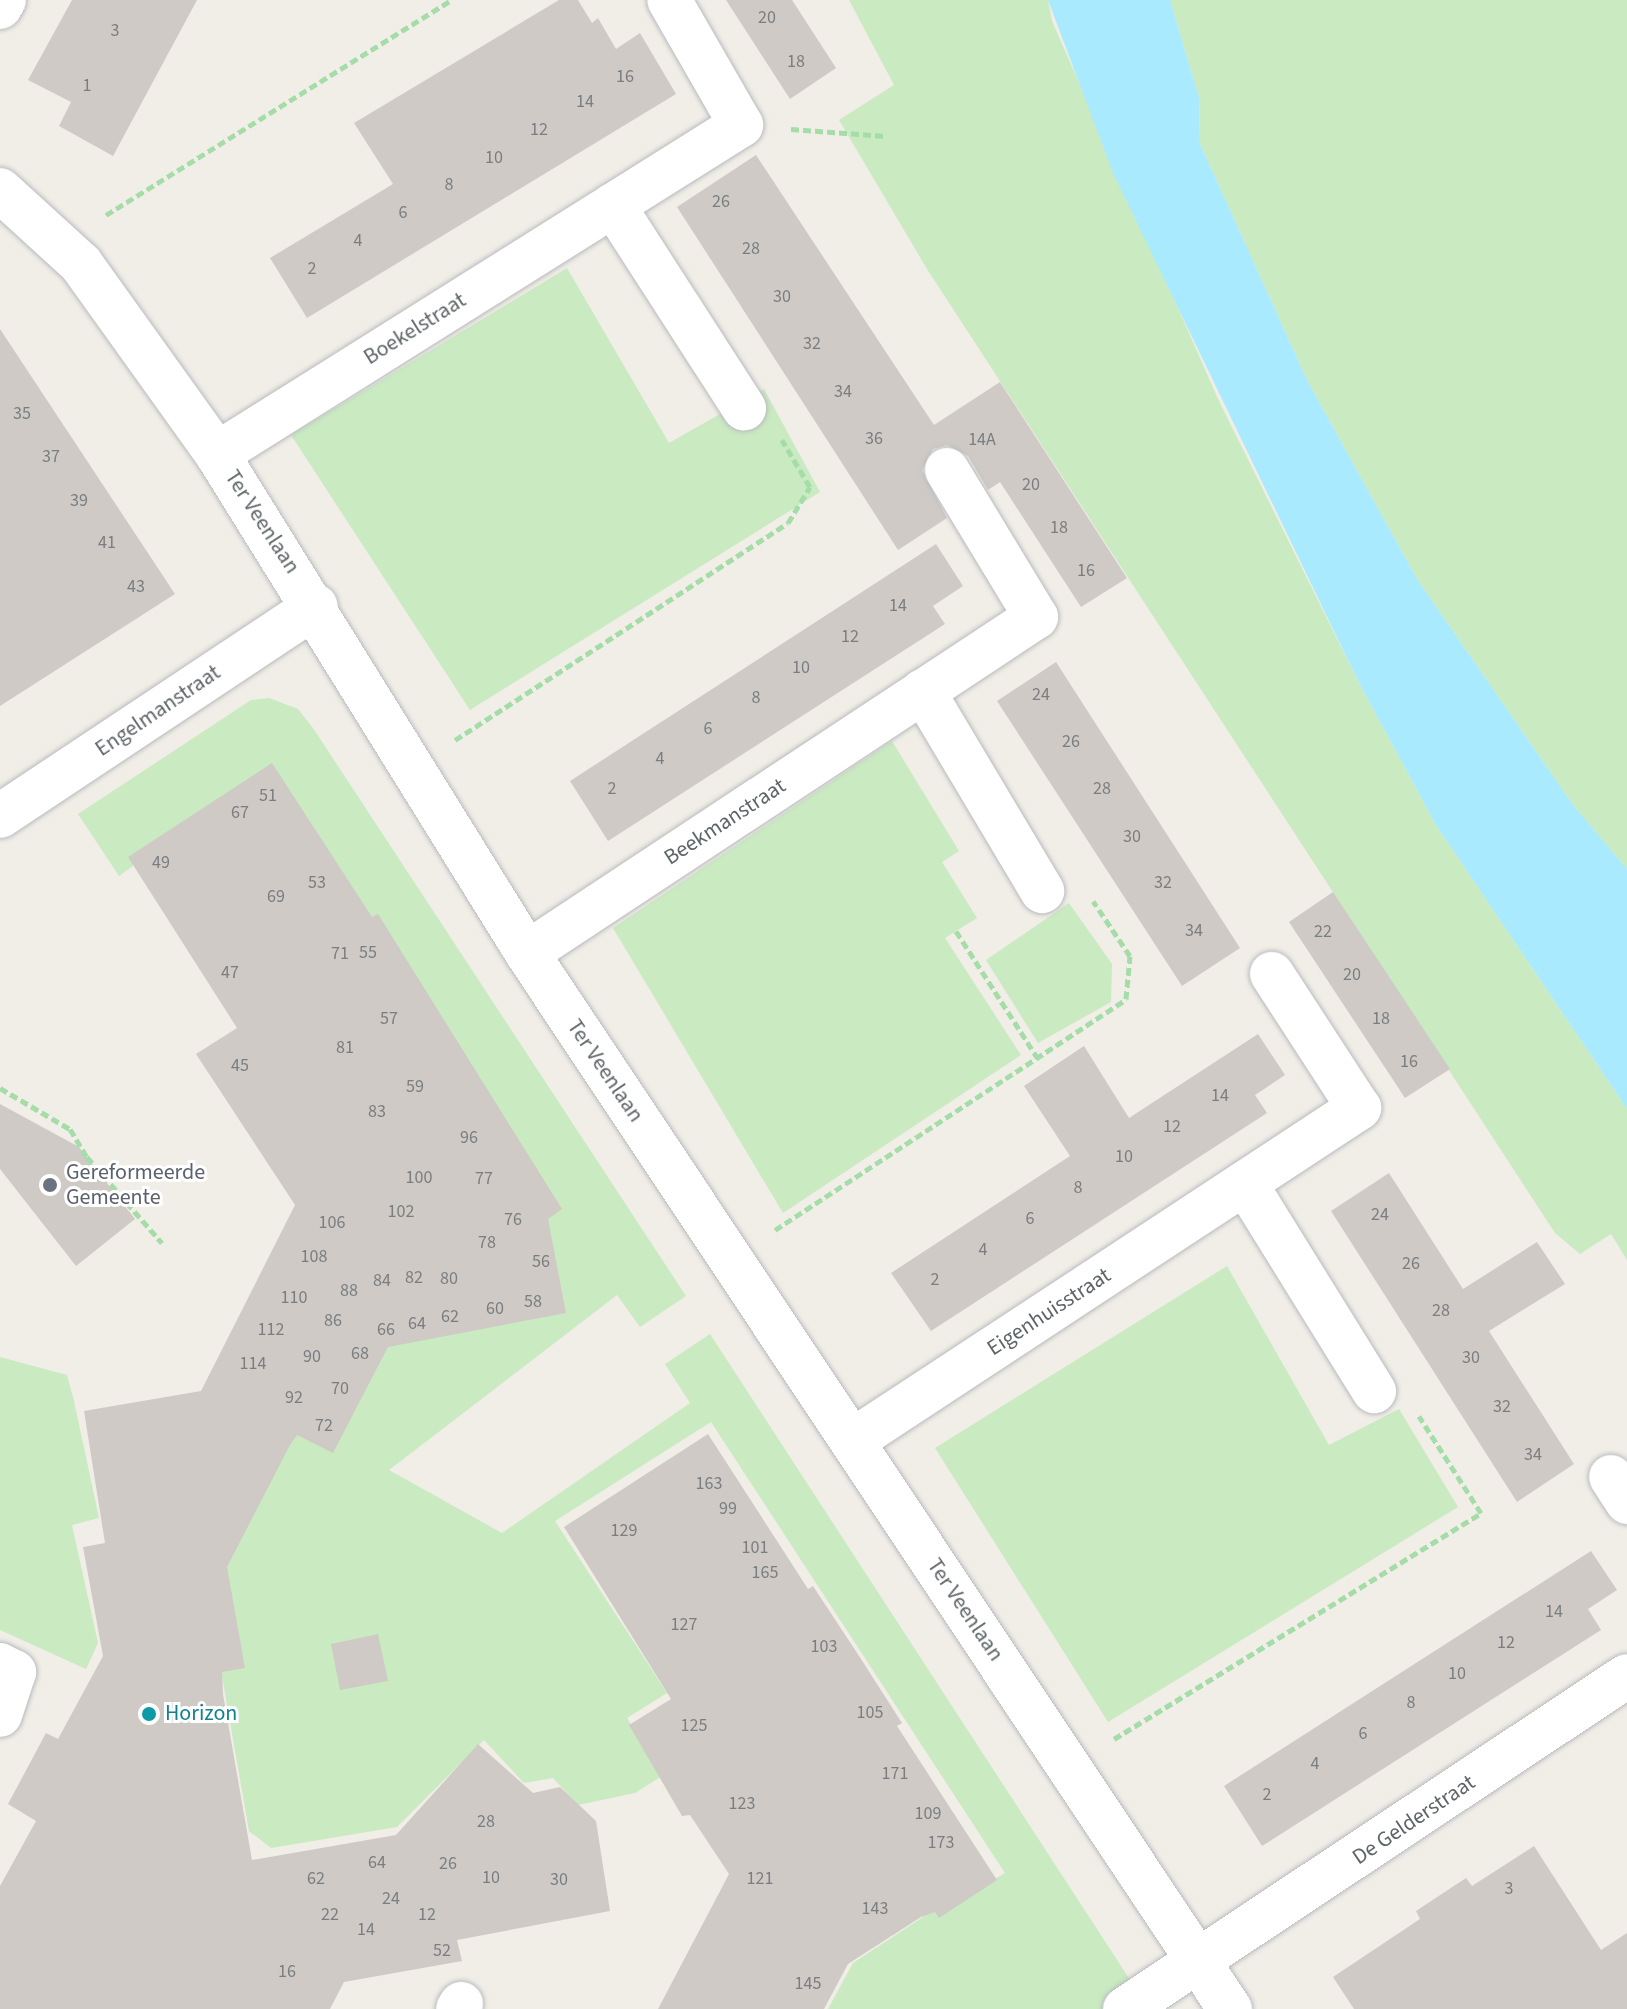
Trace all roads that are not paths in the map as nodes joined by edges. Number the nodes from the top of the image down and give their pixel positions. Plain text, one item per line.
1 (4, 0) edge
2 (669, 0) edge
3 (0, 7) edge
4 (0, 190) edge
5 (613, 205) junction
6 (744, 408) road end
7 (217, 454) junction
8 (947, 470) dead end
9 (316, 606) junction
10 (923, 691) junction
11 (0, 816) edge
12 (1042, 891) road end
13 (527, 953) junction
14 (1272, 974) dead end
15 (1245, 1183) junction
16 (1374, 1391) road end
17 (852, 1441) junction
18 (0, 1665) edge
19 (1627, 1676) edge
20 (0, 1715) edge
21 (1200, 1964) junction
22 (1125, 2009) edge
23 (1230, 2009) edge

1 - 3 street
2 - 5 street, Boekelstraat
4 - 7 street, Ter Veenlaan
5 - 6 street
5 - 7 street, Boekelstraat
7 - 9 street, Ter Veenlaan
8 - 10 street, Beekmanstraat
9 - 11 street, Engelmanstraat
9 - 13 street, Ter Veenlaan
10 - 12 street
10 - 13 street, Beekmanstraat
13 - 17 street, Ter Veenlaan
14 - 15 street, Eigenhuisstraat
15 - 16 street
15 - 17 street, Eigenhuisstraat
17 - 21 street, Ter Veenlaan
18 - 20 street
19 - 21 street, De Gelderstraat
21 - 22 street
21 - 23 street, Ter Veenlaan

